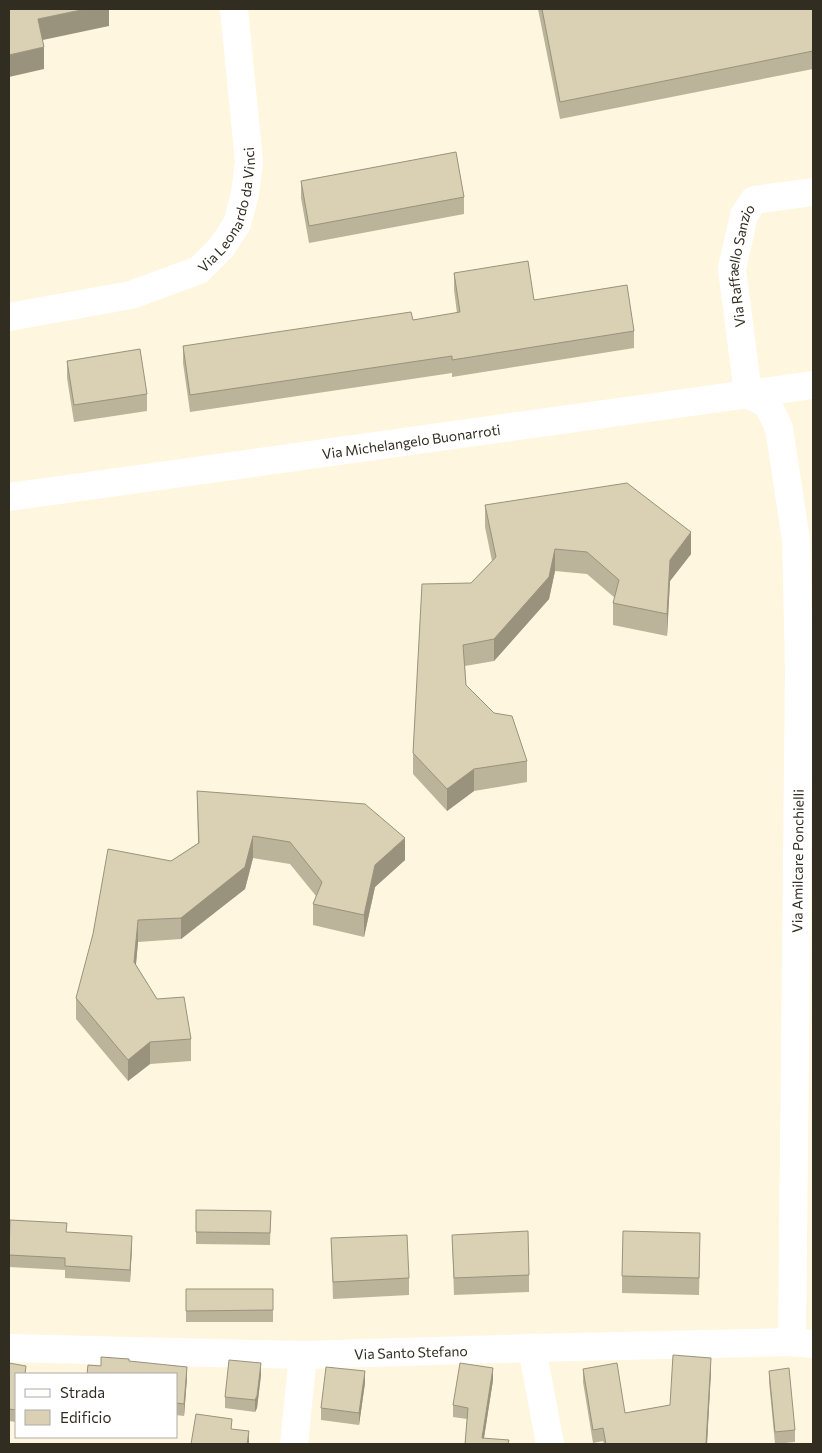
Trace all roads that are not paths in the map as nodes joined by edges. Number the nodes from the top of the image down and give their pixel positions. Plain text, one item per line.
1 (234, 9) edge
2 (813, 192) edge
3 (9, 317) edge
4 (813, 385) edge
5 (748, 394) junction
6 (9, 498) edge
7 (806, 668) edge
8 (806, 848) edge
9 (802, 1343) edge
10 (9, 1348) edge
11 (532, 1348) junction
12 (303, 1355) junction
13 (294, 1444) edge
14 (550, 1444) edge

1 - 3 street, Via Leonardo da Vinci
2 - 5 street, Via Raffaello Sanzio
4 - 5 street, Via Michelangelo Buonarroti
5 - 6 street, Via Michelangelo Buonarroti
5 - 7 street, Via Amilcare Ponchielli
7 - 8 street, Via Amilcare Ponchielli
8 - 9 street, Via Amilcare Ponchielli
9 - 11 street, Via Santo Stefano
10 - 12 street, Via Santo Stefano
11 - 12 street, Via Santo Stefano
11 - 14 street
12 - 13 street

